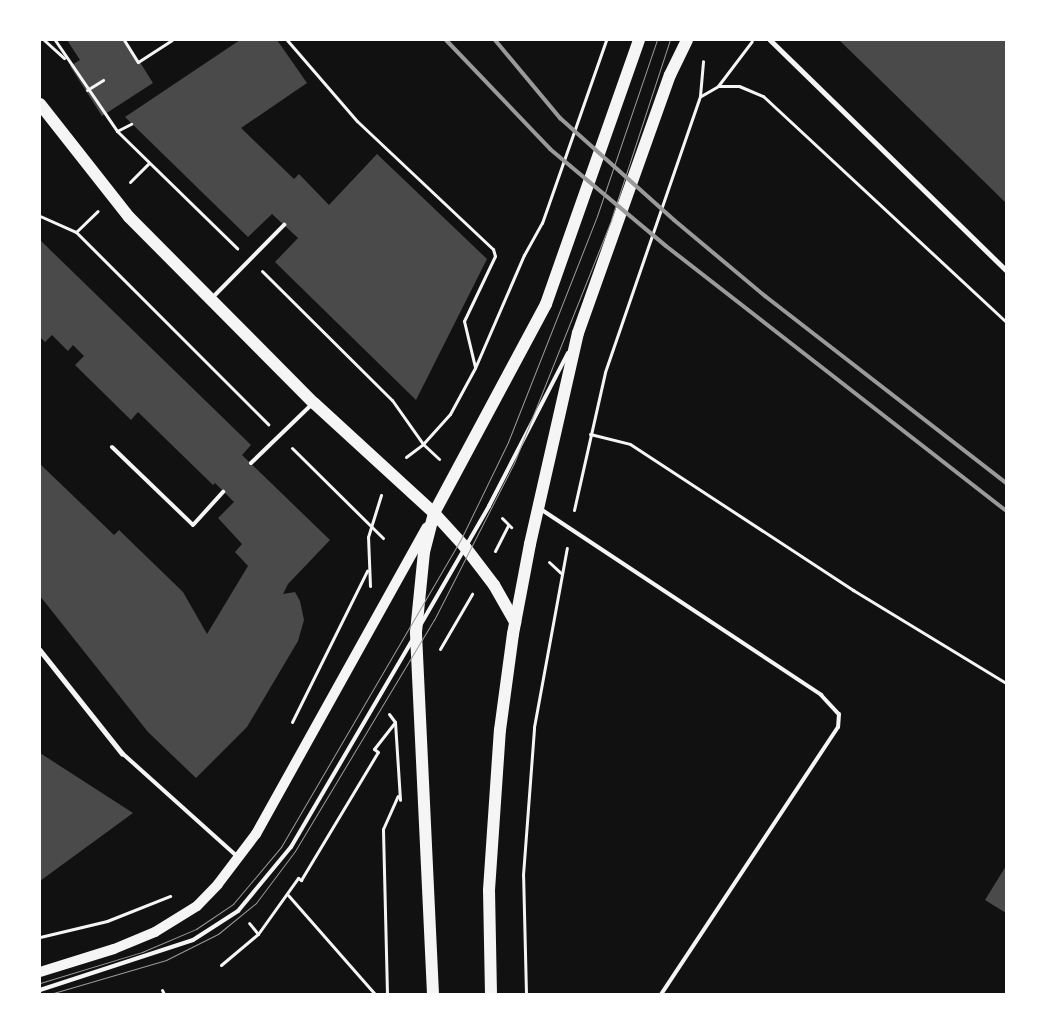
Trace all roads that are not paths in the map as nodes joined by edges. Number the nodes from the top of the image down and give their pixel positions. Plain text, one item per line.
1 (639, 40) edge
2 (687, 40) edge
3 (770, 40) edge
4 (40, 104) edge
5 (284, 225) dead end
6 (1006, 270) edge
7 (210, 300) junction
8 (578, 333) junction
9 (314, 403) junction
10 (112, 447) dead end
11 (251, 463) dead end
12 (223, 492) dead end
13 (538, 507) junction
14 (434, 513) junction
15 (466, 547) junction
16 (515, 622) junction
17 (416, 632) junction
18 (40, 650) edge
19 (122, 753) joint
20 (240, 859) junction
21 (40, 972) edge
22 (40, 990) edge
23 (433, 994) edge
24 (491, 994) edge
25 (661, 994) edge

1 - 14 main road
2 - 8 main road
3 - 6 street
4 - 7 main road
5 - 7 lane
7 - 9 main road
8 - 13 main road
8 - 15 lane
9 - 11 lane
9 - 14 main road
10 - 12 lane
13 - 16 main road
13 - 25 lane
14 - 15 main road
14 - 17 main road
14 - 20 main road
15 - 16 main road
15 - 17 lane
16 - 24 main road
17 - 22 lane
17 - 23 main road
18 - 19 street
19 - 20 lane
20 - 21 main road

